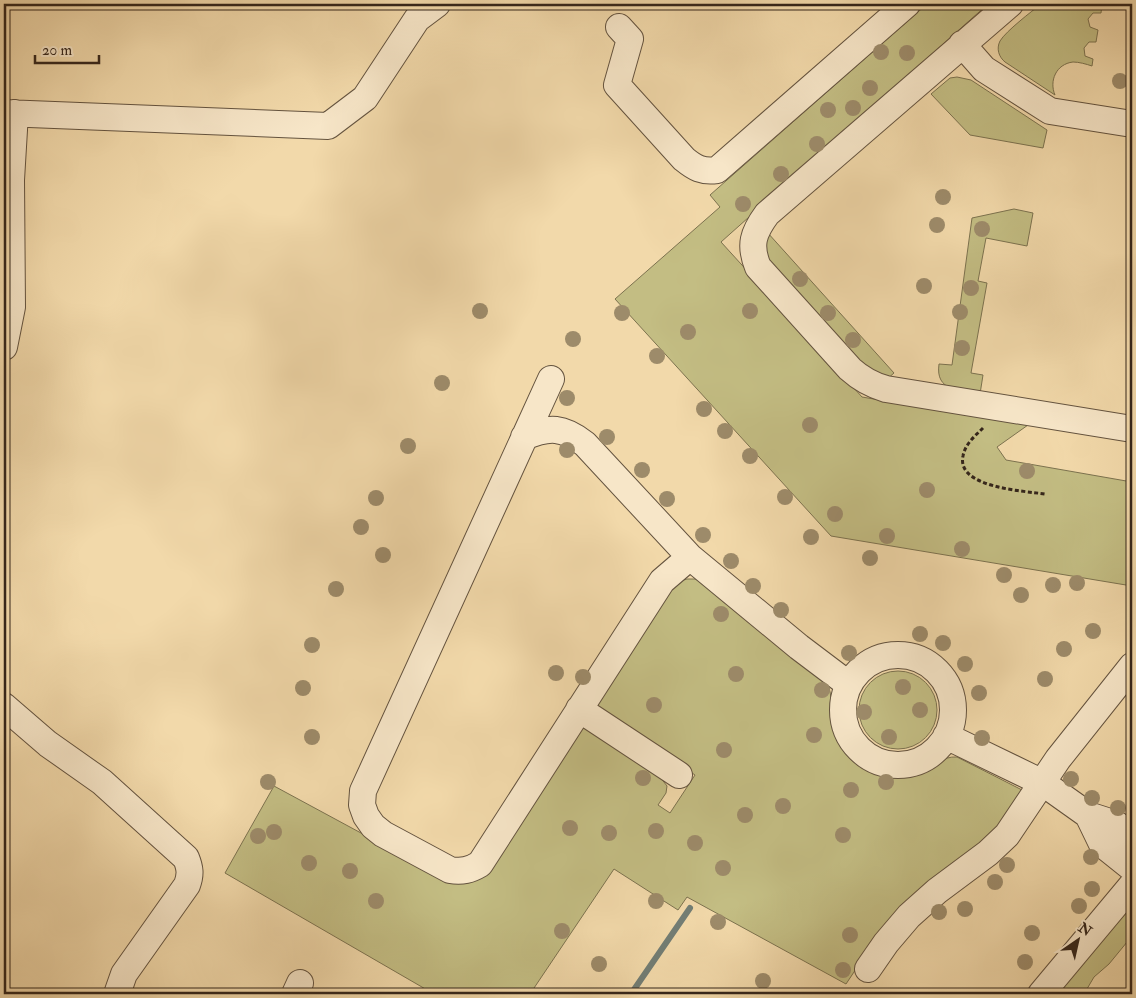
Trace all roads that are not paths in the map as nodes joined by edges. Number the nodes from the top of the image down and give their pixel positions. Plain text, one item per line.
1 (437, 4) edge
2 (907, 4) edge
3 (1010, 4) edge
4 (619, 28) dead end
5 (962, 44) junction
6 (9, 113) edge
7 (1132, 124) edge
8 (4, 347) edge
9 (551, 379) dead end
10 (1132, 429) edge
11 (524, 437) junction
12 (690, 557) junction
13 (1132, 666) edge
14 (848, 684) junction
15 (4, 706) edge
16 (580, 709) junction
17 (946, 736) junction
18 (680, 775) dead end
19 (1043, 783) junction
20 (1088, 815) junction
21 (1132, 836) edge
22 (1132, 868) edge
23 (1132, 885) edge
24 (868, 969) dead end
25 (117, 994) edge
26 (1042, 994) edge

1 - 6 street
2 - 4 street
3 - 5 street
5 - 7 street
5 - 10 street
6 - 8 street
9 - 11 street
11 - 12 street
11 - 16 street
12 - 14 street
12 - 16 street
13 - 19 street
14 - 17 street
14 - 17 street
15 - 25 street
16 - 18 street
17 - 19 street
19 - 20 street
19 - 24 street
20 - 21 street
20 - 22 street
23 - 26 street

